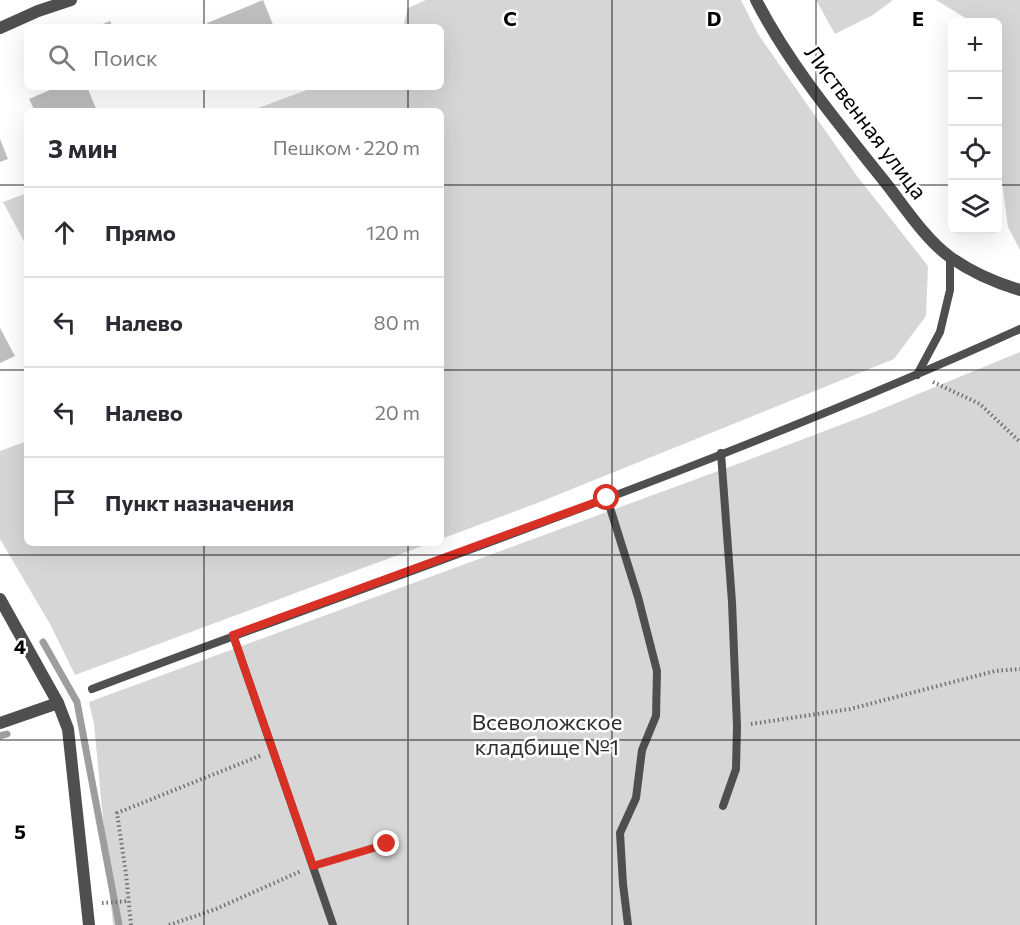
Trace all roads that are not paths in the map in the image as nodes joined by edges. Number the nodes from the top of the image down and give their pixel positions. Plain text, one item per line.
1 (71, 0) edge
2 (756, 0) edge
3 (0, 28) edge
4 (950, 257) junction
5 (1020, 290) edge
6 (1020, 329) edge
7 (917, 375) junction
8 (721, 453) junction
9 (607, 498) junction
10 (0, 599) edge
11 (233, 635) junction
12 (92, 688) dead end
13 (58, 703) junction
14 (0, 723) edge
15 (723, 806) dead end
16 (89, 925) edge
17 (333, 925) edge
18 (628, 925) edge

1 - 3 street
2 - 4 street, Лиственная улица
4 - 5 street, Лиственная улица
4 - 7 lane
6 - 7 lane
7 - 8 lane
8 - 9 lane
8 - 15 lane
9 - 11 lane
9 - 18 lane
10 - 13 street
11 - 12 lane
11 - 17 lane
13 - 14 street
13 - 16 street

